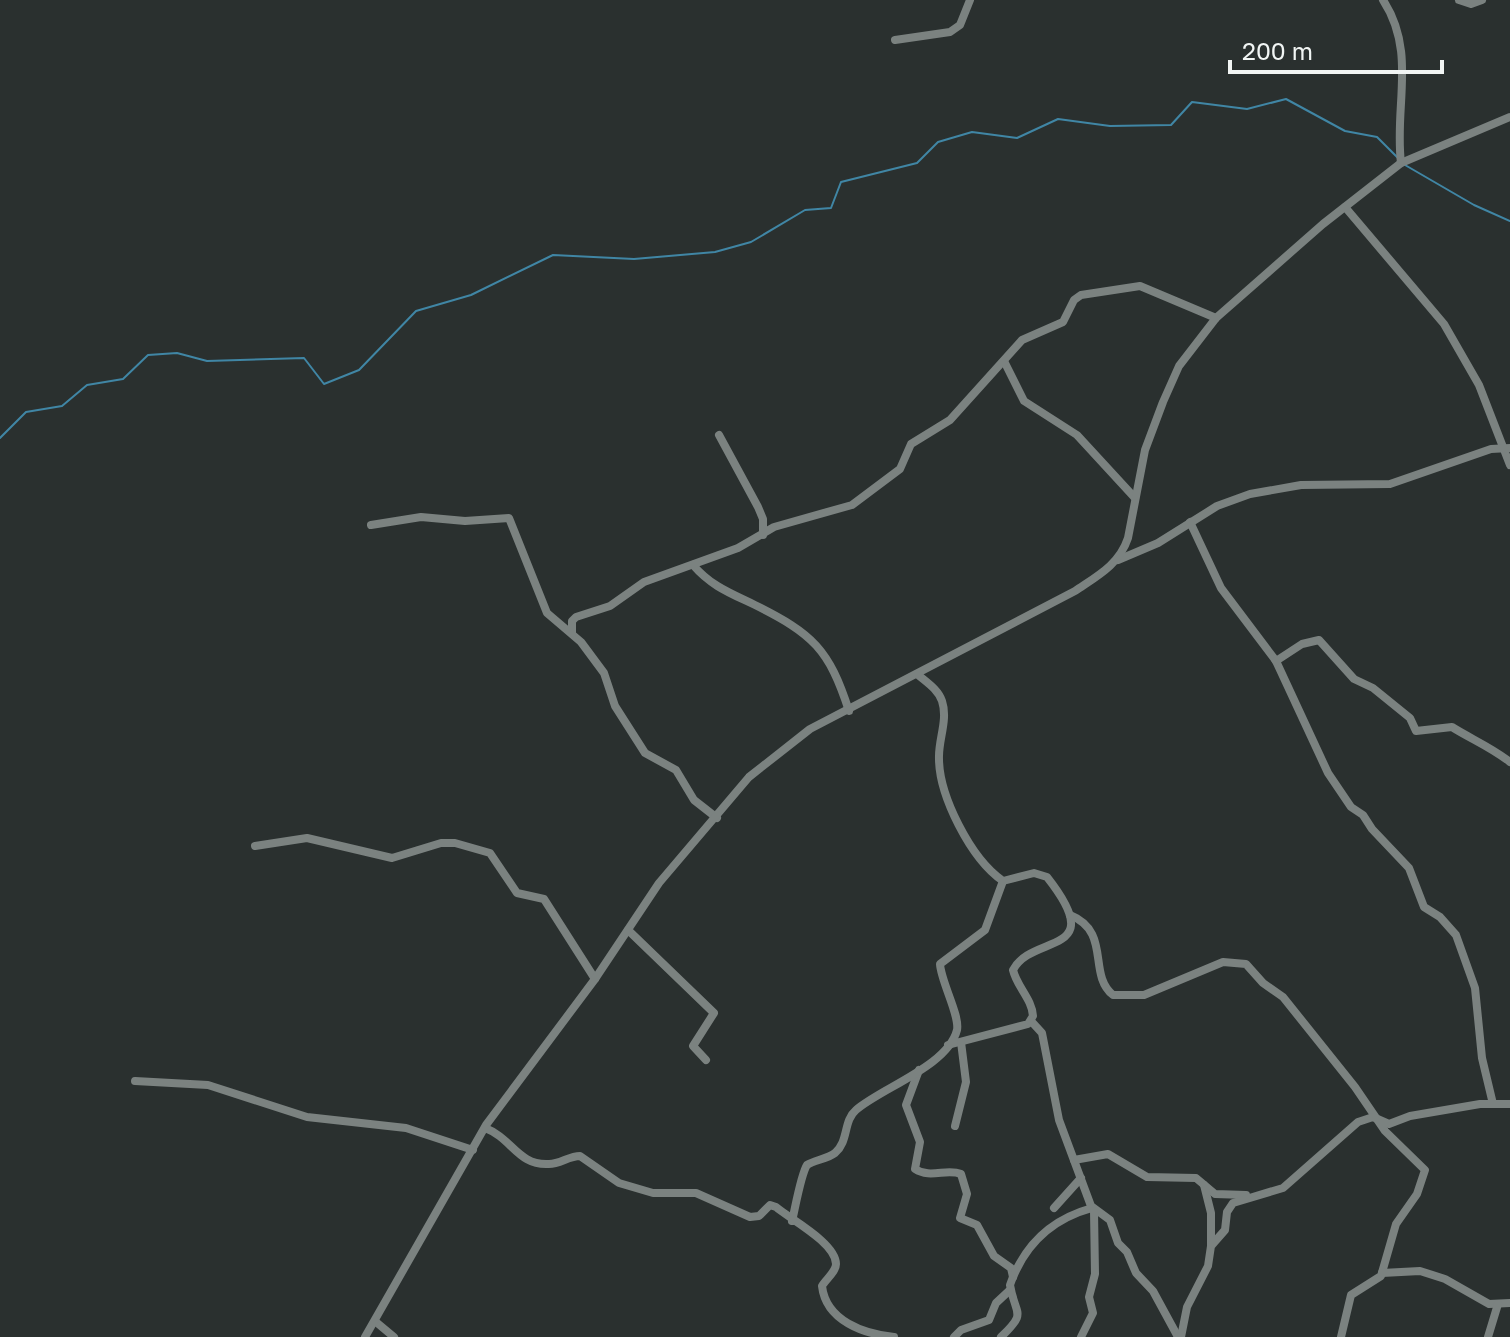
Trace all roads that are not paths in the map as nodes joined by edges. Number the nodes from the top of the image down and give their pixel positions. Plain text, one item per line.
1 (970, 0) edge
2 (1383, 0) edge
3 (1459, 0) edge
4 (1482, 0) edge
5 (895, 40) dead end
6 (1510, 117) edge
7 (1401, 163) junction
8 (1345, 207) junction
9 (1216, 318) junction
10 (1004, 361) junction
11 (719, 435) dead end
12 (1507, 448) edge
13 (1510, 465) edge
14 (1135, 498) junction
15 (1190, 522) junction
16 (371, 525) dead end
17 (763, 535) junction
18 (1117, 560) junction
19 (693, 565) junction
20 (572, 633) junction
21 (1276, 661) junction
22 (917, 674) junction
23 (849, 711) junction
24 (1510, 762) edge
25 (717, 818) junction
26 (255, 846) dead end
27 (1003, 881) junction
28 (1070, 915) junction
29 (628, 930) junction
30 (595, 979) junction
31 (1031, 1021) junction
32 (961, 1042) junction
33 (948, 1045) junction
34 (706, 1060) dead end
35 (919, 1069) junction
36 (135, 1081) dead end
37 (1493, 1104) junction
38 (1510, 1104) edge
39 (1373, 1117) junction
40 (955, 1126) dead end
41 (485, 1128) junction
42 (473, 1150) junction
43 (1074, 1160) junction
44 (1081, 1178) junction
45 (1204, 1185) junction
46 (1251, 1196) junction
47 (1054, 1208) dead end
48 (1093, 1210) junction
49 (792, 1221) junction
50 (1211, 1246) junction
51 (1382, 1273) junction
52 (1013, 1277) junction
53 (1010, 1290) junction
54 (1510, 1303) edge
55 (1498, 1304) junction
56 (376, 1322) junction
57 (365, 1337) edge
58 (394, 1337) edge
59 (894, 1337) edge
60 (954, 1337) edge
61 (1001, 1337) edge
62 (1081, 1337) edge
63 (1180, 1337) edge
64 (1341, 1337) edge
65 (1488, 1337) edge

1 - 5 street
2 - 7 street
3 - 4 street
6 - 7 street
7 - 8 street
8 - 9 street
8 - 12 street
9 - 10 street
9 - 14 street
10 - 14 street
10 - 17 street
11 - 17 street
12 - 13 street
12 - 15 street
14 - 18 street
15 - 18 street
15 - 21 street
16 - 20 street
17 - 19 street
18 - 22 street
19 - 20 street
19 - 23 street
20 - 25 street
21 - 24 street
21 - 37 street
22 - 23 street
22 - 27 street
23 - 25 street
25 - 29 street
26 - 30 street
27 - 28 street
27 - 33 street
28 - 31 street
28 - 39 street
29 - 30 street
29 - 34 street
30 - 41 street
31 - 32 street
31 - 43 street
32 - 33 street
32 - 40 street
33 - 35 street
35 - 49 street
35 - 52 street
36 - 42 street
37 - 38 street
37 - 39 street
39 - 46 street
39 - 51 street
41 - 42 street
41 - 49 street
42 - 56 street
43 - 44 street
43 - 45 street
44 - 47 street
44 - 48 street
45 - 46 street
45 - 50 street
46 - 50 street
48 - 52 street
48 - 62 street
48 - 63 street
49 - 59 street
50 - 63 street
51 - 55 street
51 - 64 street
52 - 53 street
53 - 60 street
53 - 61 street
54 - 55 street
55 - 65 street
56 - 57 street
56 - 58 street

